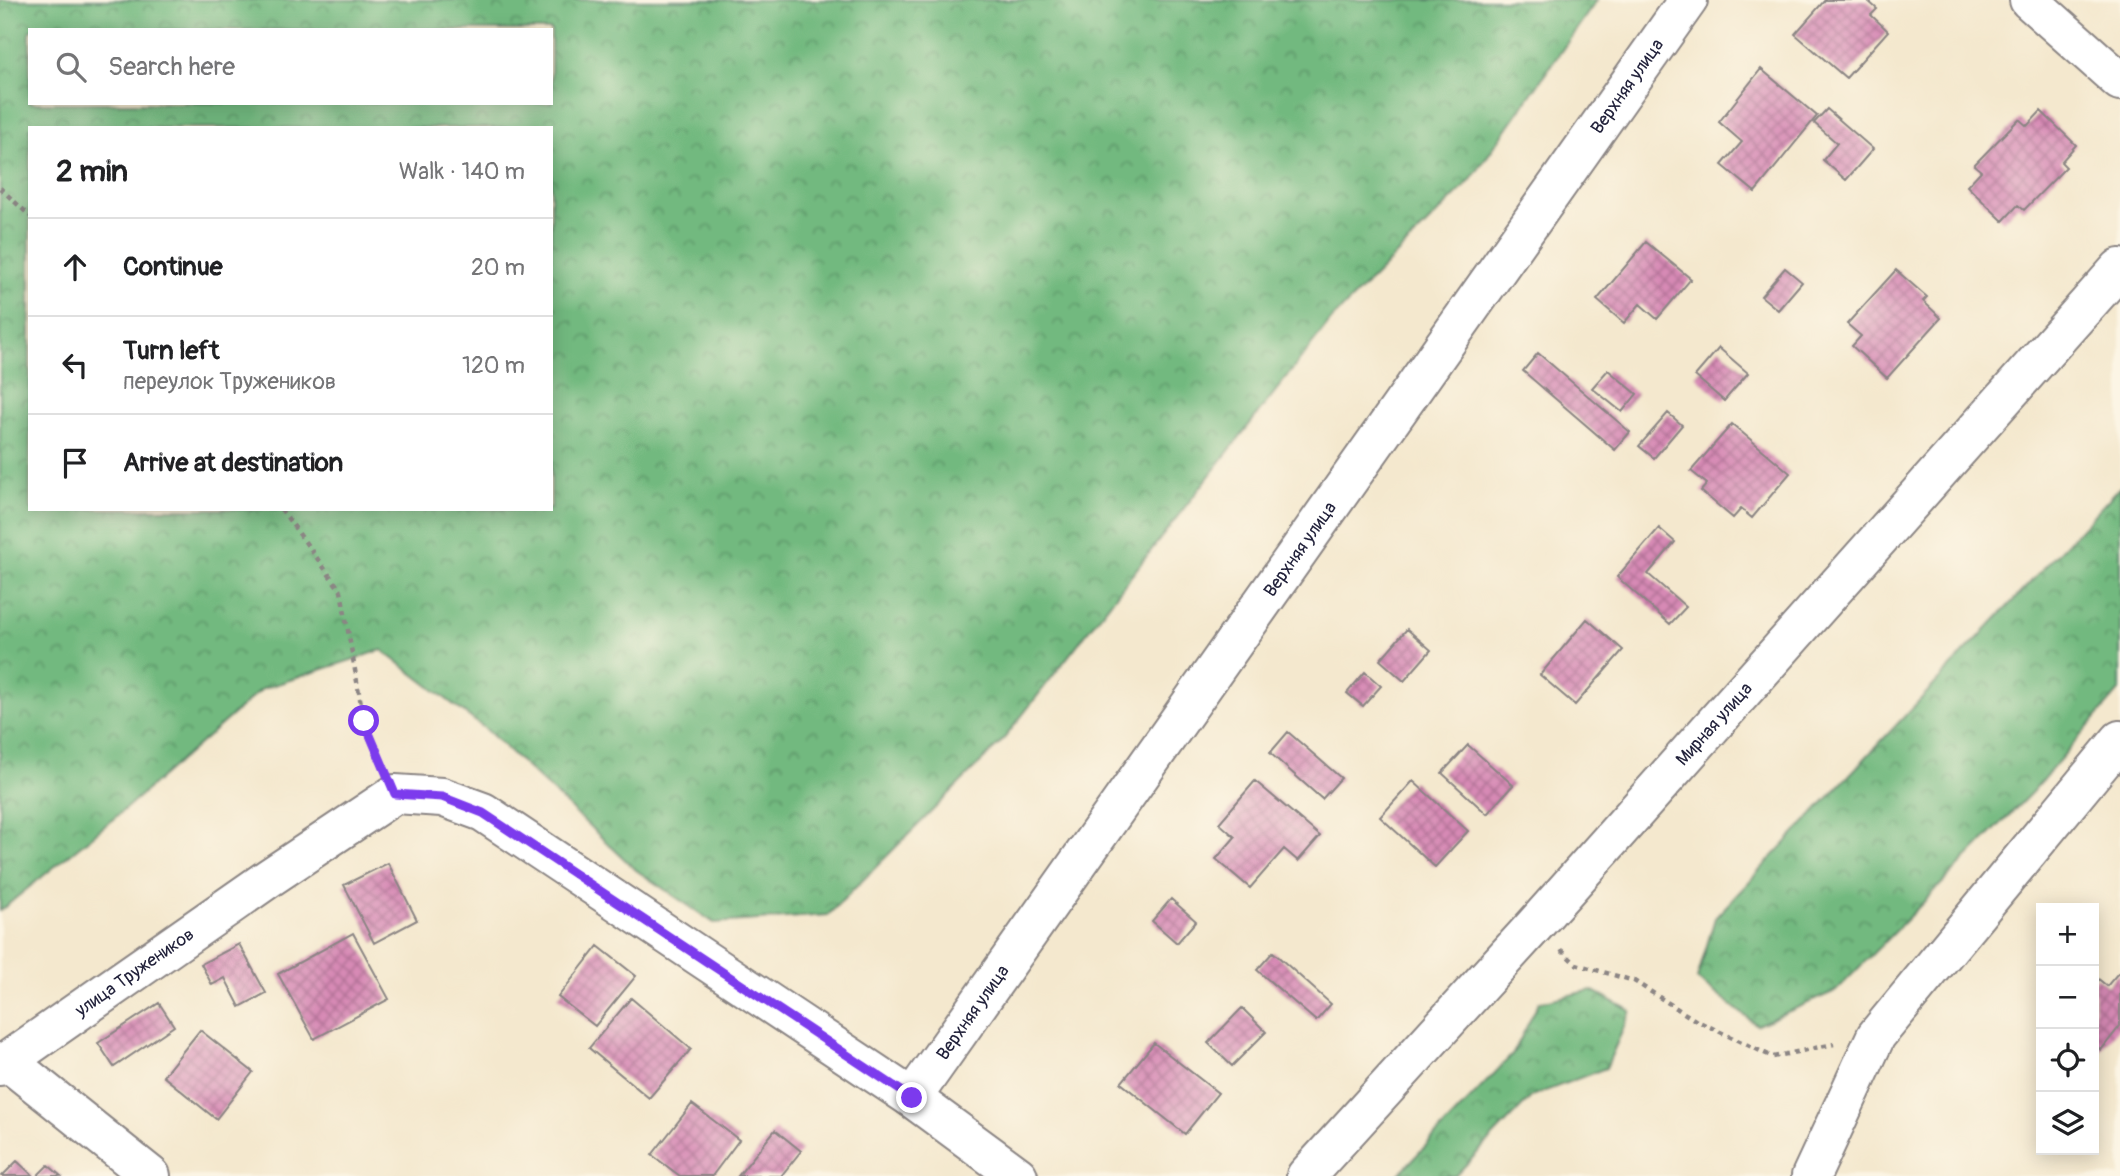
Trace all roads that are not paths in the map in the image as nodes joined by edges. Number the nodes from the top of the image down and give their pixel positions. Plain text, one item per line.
1 (1689, 0) edge
2 (2029, 0) edge
3 (2120, 81) edge
4 (2120, 268) edge
5 (2120, 740) edge
6 (3, 1063) edge
7 (912, 1098) junction
8 (151, 1176) edge
9 (1018, 1176) edge
10 (1306, 1176) edge
11 (1811, 1176) edge

1 - 7 street, Верхняя улица
2 - 3 street
4 - 10 street, Мирная улица
5 - 11 street
6 - 7 street, улица Тружеников
6 - 8 street
7 - 9 street

